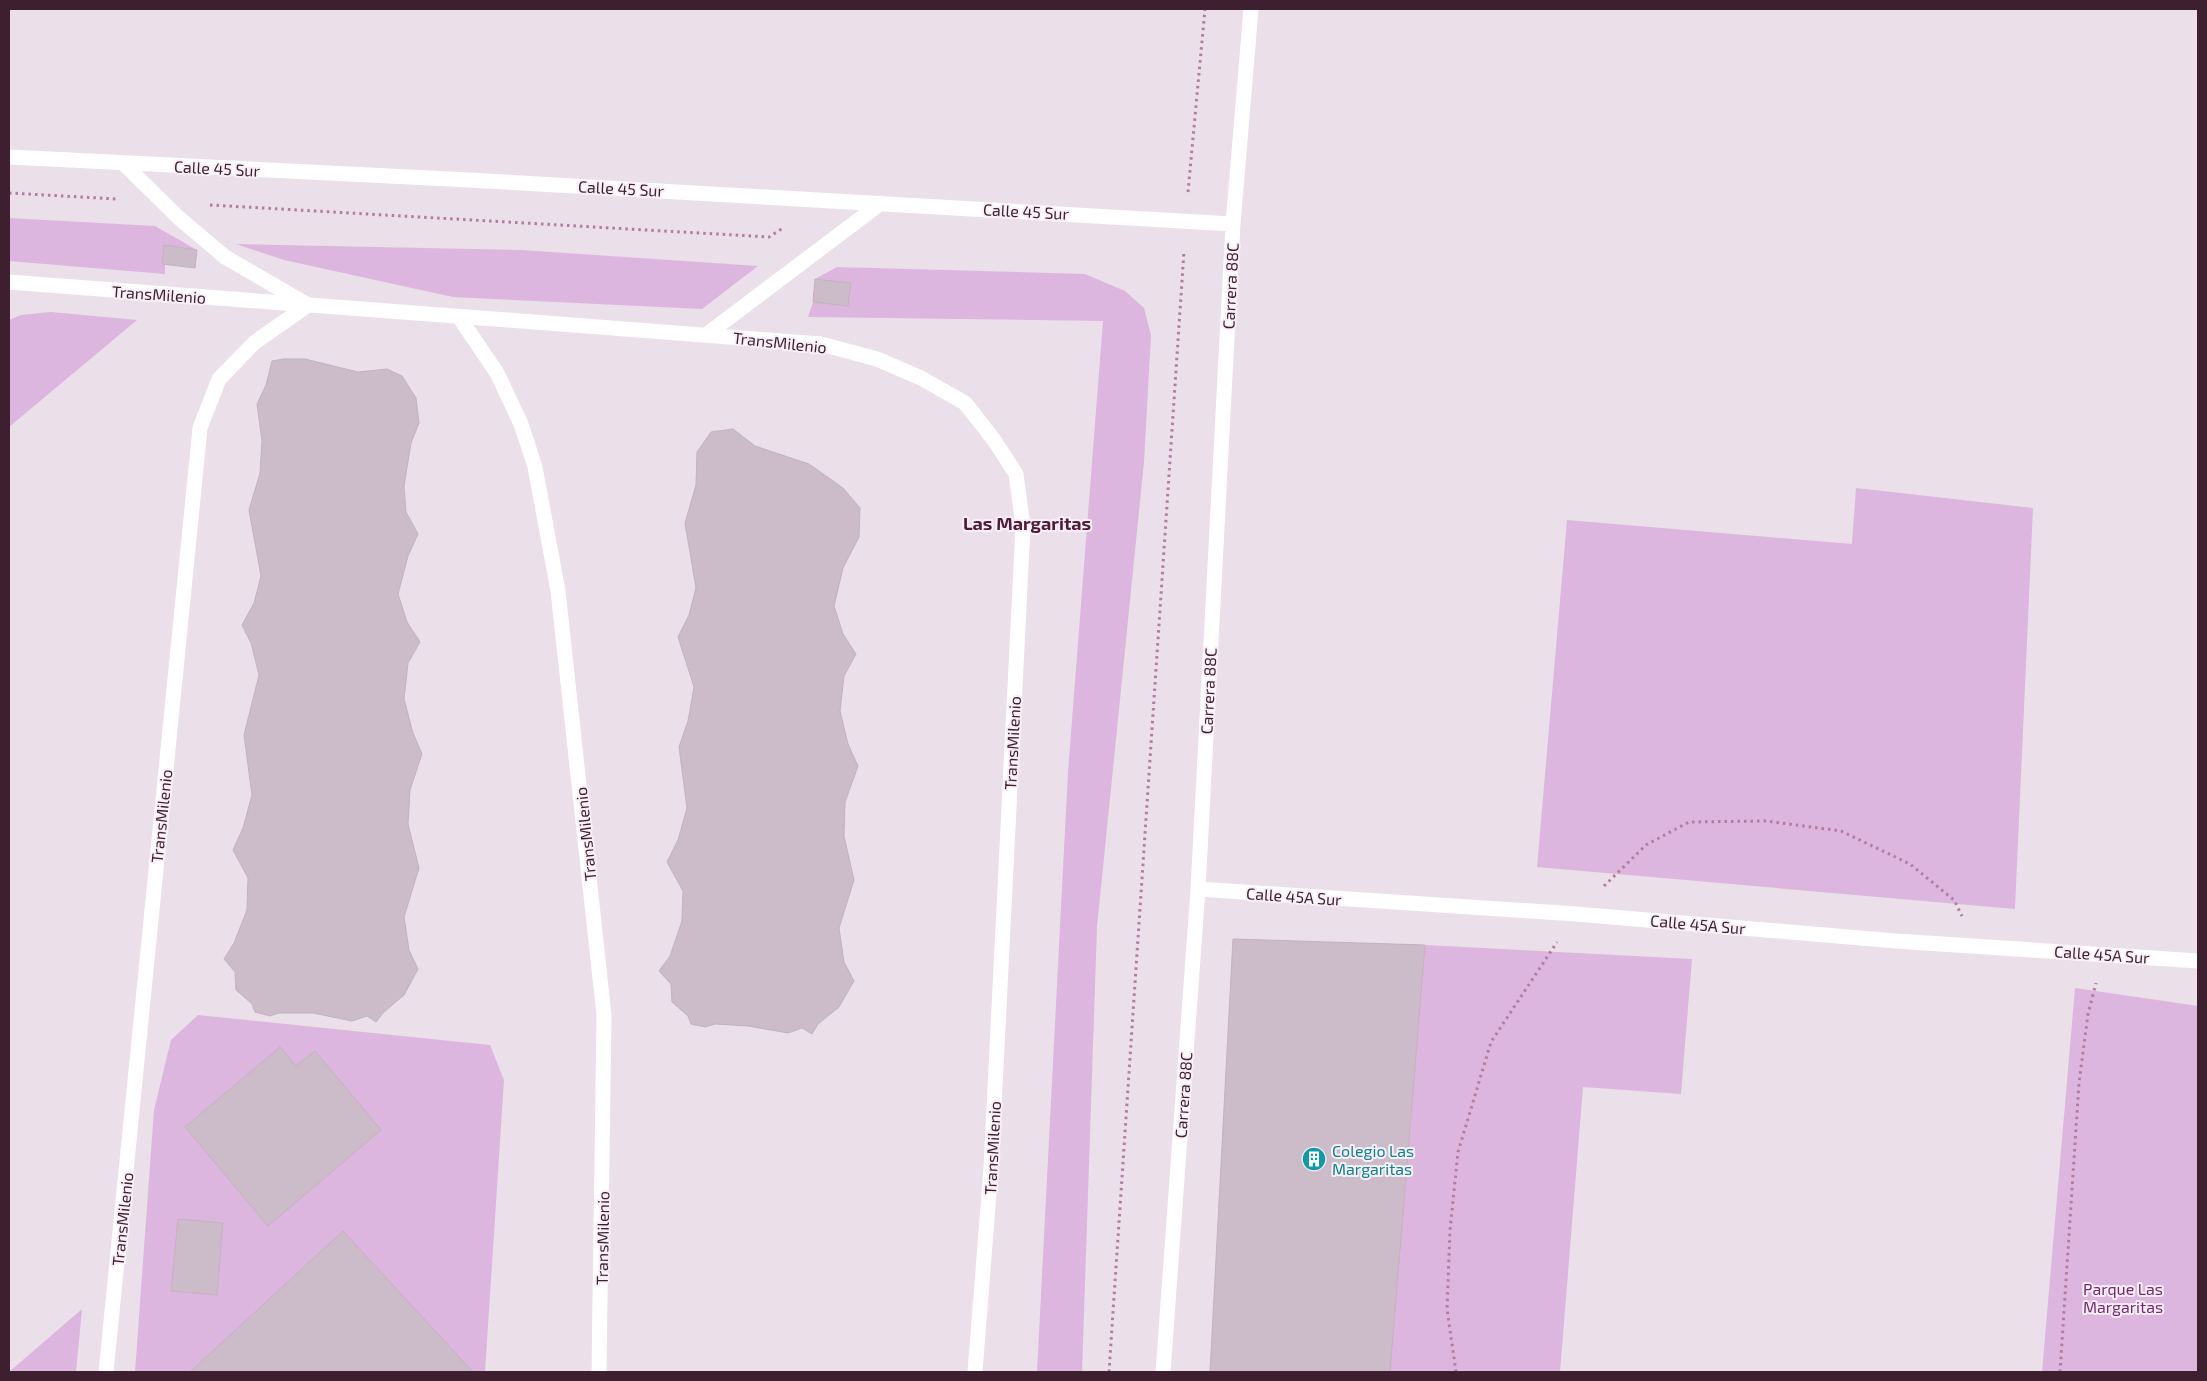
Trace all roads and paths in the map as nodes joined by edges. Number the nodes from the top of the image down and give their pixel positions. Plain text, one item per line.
1 (1205, 9) edge
2 (1250, 9) edge
3 (9, 157) edge
4 (122, 163) junction
5 (881, 203) junction
6 (1186, 220) junction
7 (1233, 224) junction
8 (9, 282) edge
9 (308, 305) junction
10 (460, 317) junction
11 (706, 335) junction
12 (1198, 889) junction
13 (1576, 914) junction
14 (1978, 945) junction
15 (2108, 955) junction
16 (2198, 961) edge
17 (106, 1372) edge
18 (599, 1372) edge
19 (975, 1372) edge
20 (1109, 1372) edge
21 (1163, 1372) edge
22 (1456, 1372) edge
23 (2060, 1372) edge

1 - 6 path
2 - 7 street, Carrera 88C
3 - 4 street, Calle 45 Sur
4 - 5 street, Calle 45 Sur
4 - 9 street
5 - 6 street, Calle 45 Sur
5 - 11 street, TransMilenio
6 - 7 street, Calle 45 Sur
6 - 20 path
7 - 12 street, Carrera 88C
8 - 9 street, TransMilenio
9 - 10 street, TransMilenio
9 - 17 street, TransMilenio
10 - 11 street, TransMilenio
10 - 18 street, TransMilenio
11 - 19 street, TransMilenio
12 - 13 street, Calle 45A Sur
12 - 21 street, Carrera 88C
13 - 14 street, Calle 45A Sur
13 - 14 path
13 - 22 path
14 - 15 street, Calle 45A Sur
15 - 16 street, Calle 45A Sur
15 - 23 path

